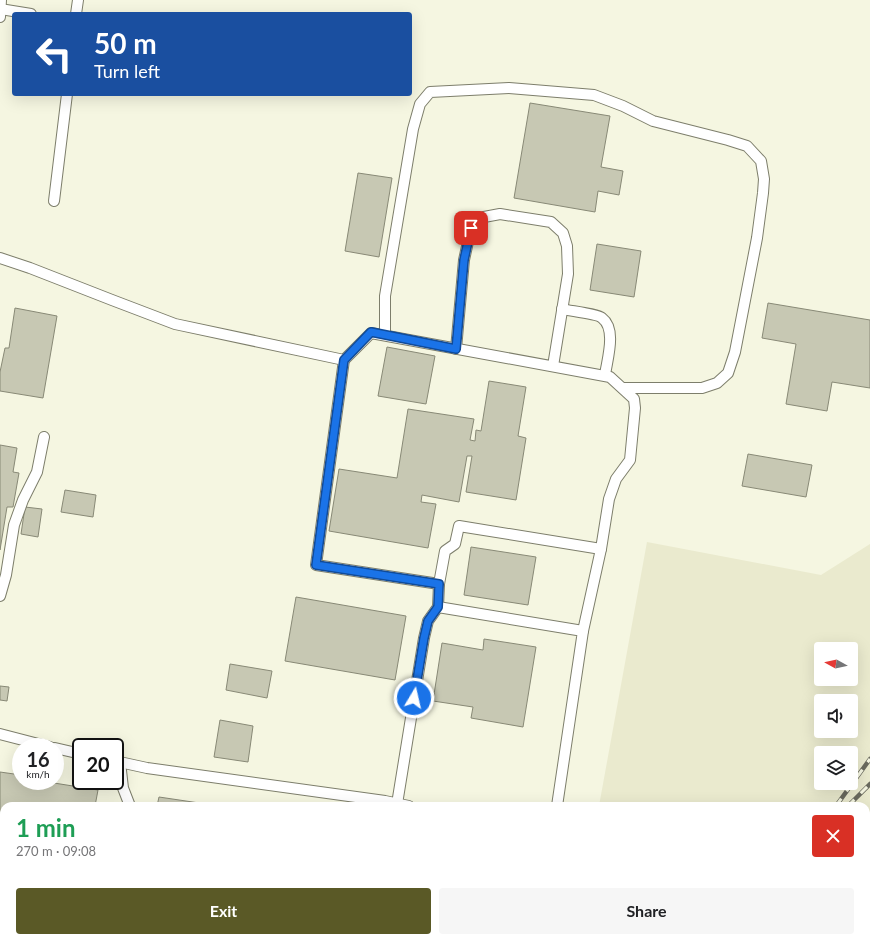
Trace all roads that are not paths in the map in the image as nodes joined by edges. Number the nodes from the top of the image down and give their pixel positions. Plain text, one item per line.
1 (78, 0) edge
2 (1, 9) edge
3 (19, 12) edge
4 (76, 12) edge
5 (67, 96) edge
6 (54, 201) dead end
7 (0, 258) edge
8 (562, 309) junction
9 (385, 335) junction
10 (456, 349) junction
11 (344, 360) junction
12 (554, 366) junction
13 (605, 375) junction
14 (623, 388) junction
15 (44, 437) dead end
16 (601, 550) junction
17 (439, 584) junction
18 (0, 596) edge
19 (438, 607) junction
20 (583, 632) junction
21 (0, 734) edge
22 (15, 738) edge
23 (124, 763) edge
24 (124, 790) edge
25 (128, 802) edge
26 (383, 802) edge
27 (397, 802) edge
28 (558, 802) edge

1 - 4 lane
2 - 3 lane
5 - 6 lane
7 - 11 lane
8 - 10 lane
8 - 12 lane
8 - 13 lane
9 - 10 lane
9 - 11 lane
9 - 14 lane
10 - 12 lane
11 - 17 lane
12 - 13 lane
13 - 14 lane
14 - 16 lane
15 - 18 lane
16 - 17 lane
16 - 20 lane
17 - 19 lane
19 - 20 lane
19 - 27 lane
20 - 28 lane
21 - 22 lane
23 - 26 lane
24 - 25 lane

